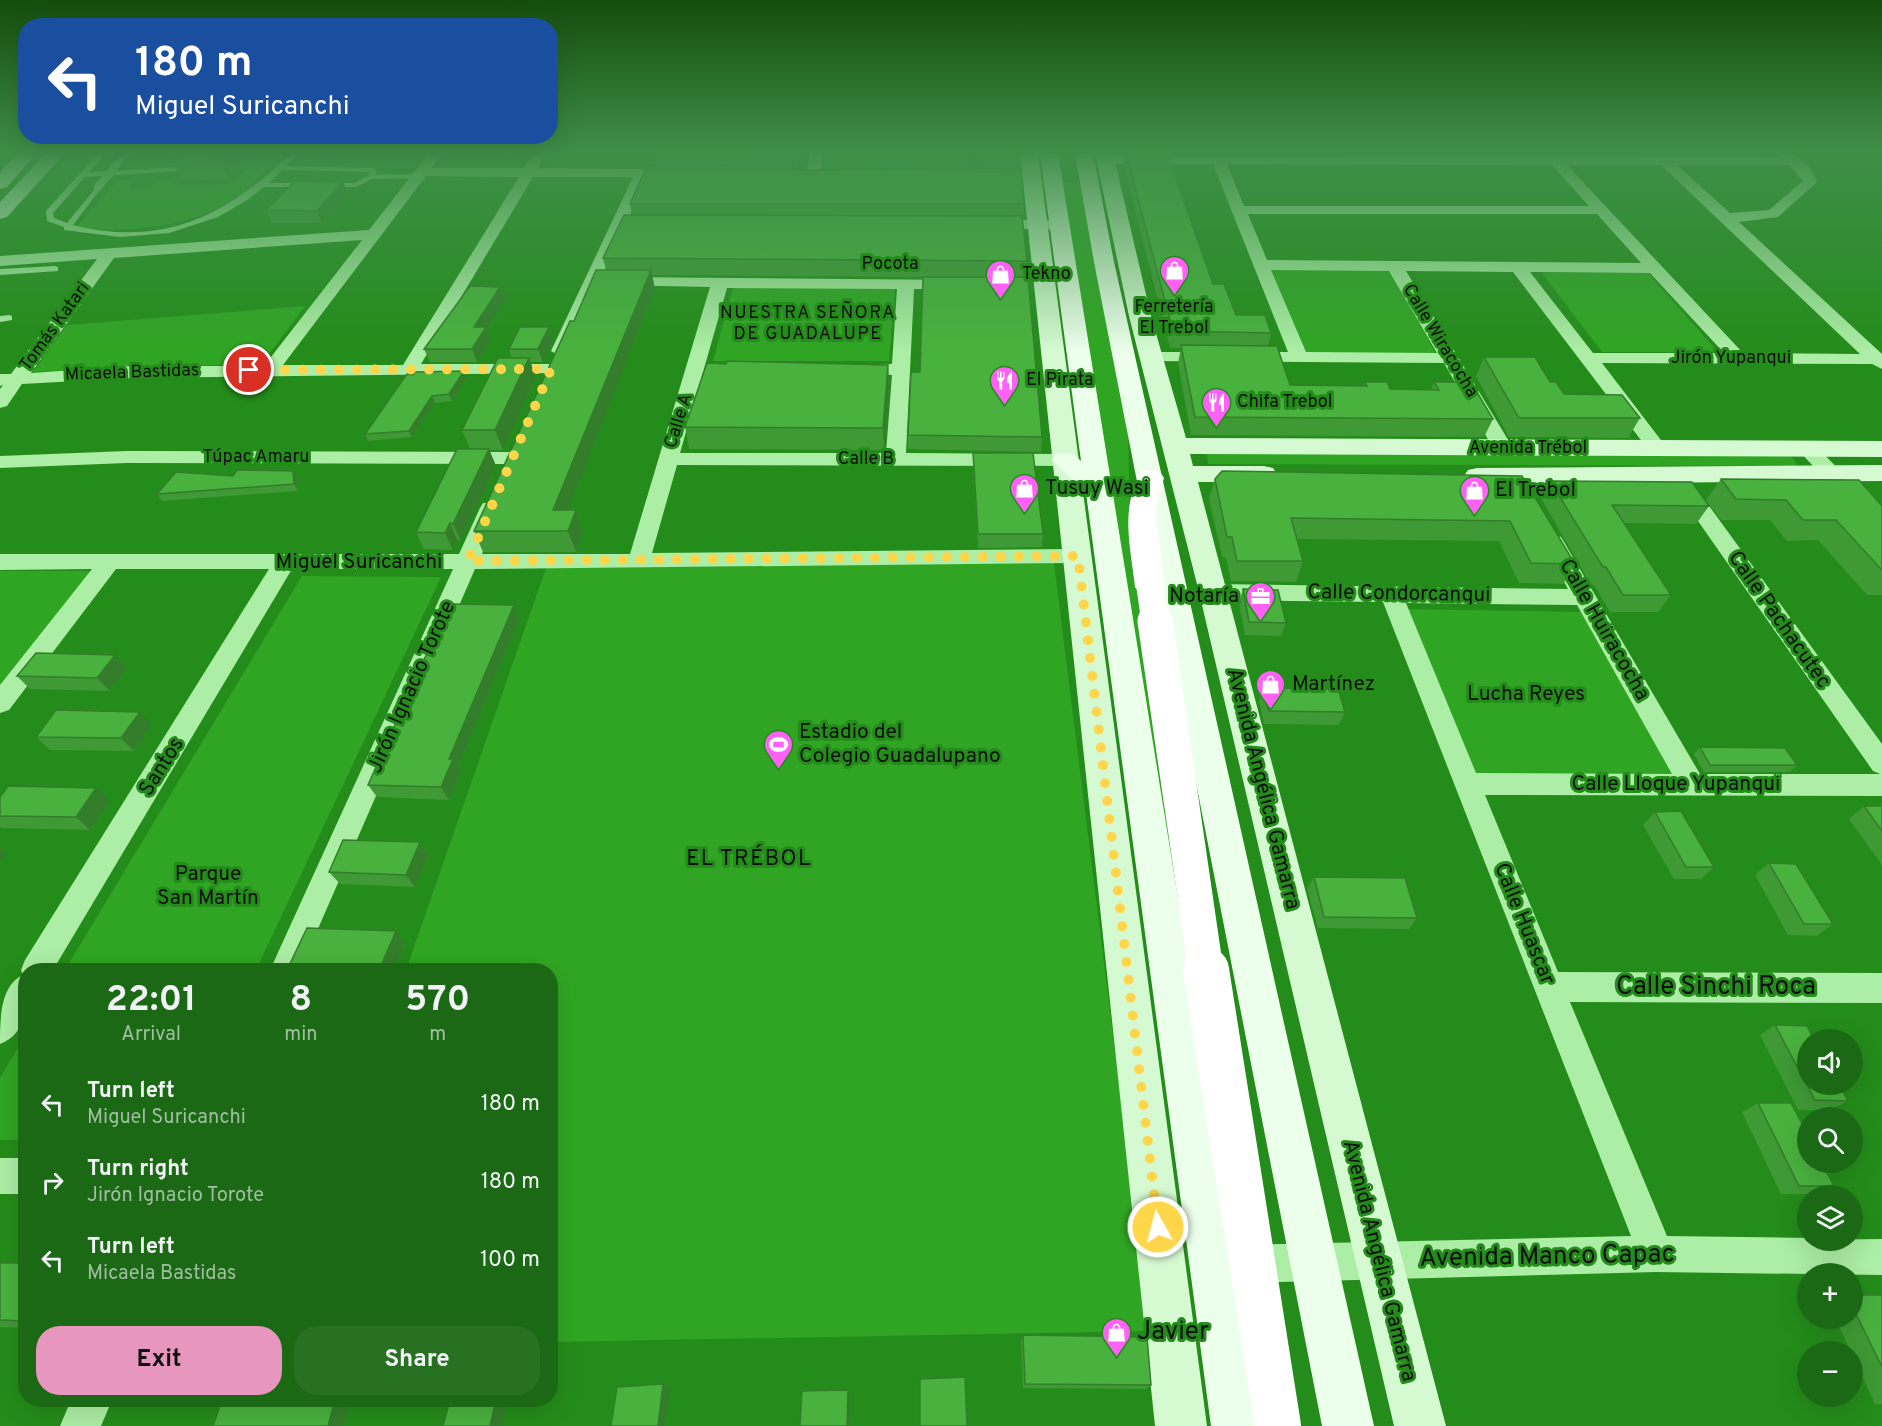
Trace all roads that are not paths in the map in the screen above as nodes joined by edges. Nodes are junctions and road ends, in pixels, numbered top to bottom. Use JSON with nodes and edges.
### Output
{"nodes":[{"id":1,"x":51,"y":220,"type":"edge"},
{"id":2,"x":73,"y":220,"type":"edge"},
{"id":3,"x":203,"y":220,"type":"edge"},
{"id":4,"x":386,"y":220,"type":"edge"},
{"id":5,"x":501,"y":220,"type":"edge"},
{"id":6,"x":620,"y":220,"type":"edge"},
{"id":7,"x":1048,"y":220,"type":"edge"},
{"id":8,"x":1101,"y":220,"type":"edge"},
{"id":9,"x":1113,"y":220,"type":"edge"},
{"id":10,"x":1242,"y":220,"type":"edge"},
{"id":11,"x":1609,"y":220,"type":"edge"},
{"id":12,"x":1731,"y":220,"type":"edge"},
{"id":13,"x":618,"y":224,"type":"junction"},
{"id":14,"x":641,"y":224,"type":"edge"},
{"id":15,"x":969,"y":225,"type":"edge"},
{"id":16,"x":1049,"y":225,"type":"junction"},
{"id":17,"x":67,"y":228,"type":"junction"},
{"id":18,"x":375,"y":234,"type":"junction"},
{"id":19,"x":109,"y":253,"type":"junction"},
{"id":20,"x":0,"y":261,"type":"edge"},
{"id":21,"x":1104,"y":262,"type":"junction"},
{"id":22,"x":1261,"y":265,"type":"junction"},
{"id":23,"x":1394,"y":265,"type":"junction"},
{"id":24,"x":1518,"y":267,"type":"junction"},
{"id":25,"x":1653,"y":268,"type":"junction"},
{"id":26,"x":55,"y":269,"type":"dead end"},
{"id":27,"x":0,"y":272,"type":"edge"},
{"id":28,"x":591,"y":282,"type":"junction"},
{"id":29,"x":720,"y":282,"type":"junction"},
{"id":30,"x":906,"y":284,"type":"junction"},
{"id":31,"x":968,"y":284,"type":"edge"},
{"id":32,"x":1140,"y":316,"type":"junction"},
{"id":33,"x":1152,"y":357,"type":"junction"},
{"id":34,"x":1299,"y":357,"type":"junction"},
{"id":35,"x":1737,"y":357,"type":"junction"},
{"id":36,"x":1449,"y":358,"type":"junction"},
{"id":37,"x":1587,"y":358,"type":"junction"},
{"id":38,"x":1879,"y":361,"type":"edge"},
{"id":39,"x":695,"y":368,"type":"junction"},
{"id":40,"x":719,"y":368,"type":"edge"},
{"id":41,"x":834,"y":369,"type":"edge"},
{"id":42,"x":270,"y":370,"type":"junction"},
{"id":43,"x":409,"y":370,"type":"junction"},
{"id":44,"x":901,"y":370,"type":"junction"},
{"id":45,"x":8,"y":380,"type":"edge"},
{"id":46,"x":0,"y":402,"type":"edge"},
{"id":47,"x":1503,"y":448,"type":"junction"},
{"id":48,"x":1657,"y":448,"type":"junction"},
{"id":49,"x":1808,"y":448,"type":"junction"},
{"id":50,"x":1882,"y":449,"type":"edge"},
{"id":51,"x":667,"y":459,"type":"junction"},
{"id":52,"x":896,"y":459,"type":"junction"},
{"id":53,"x":1065,"y":460,"type":"junction"},
{"id":54,"x":0,"y":462,"type":"edge"},
{"id":55,"x":508,"y":466,"type":"joint"},
{"id":56,"x":1169,"y":466,"type":"junction"},
{"id":57,"x":1882,"y":473,"type":"edge"},
{"id":58,"x":1289,"y":474,"type":"edge"},
{"id":59,"x":1833,"y":474,"type":"junction"},
{"id":60,"x":1455,"y":476,"type":"edge"},
{"id":61,"x":1676,"y":476,"type":"junction"},
{"id":62,"x":1096,"y":488,"type":"junction"},
{"id":63,"x":1544,"y":526,"type":"edge"},
{"id":64,"x":1882,"y":527,"type":"edge"},
{"id":65,"x":1078,"y":556,"type":"junction"},
{"id":66,"x":468,"y":561,"type":"junction"},
{"id":67,"x":639,"y":561,"type":"junction"},
{"id":68,"x":0,"y":562,"type":"edge"},
{"id":69,"x":110,"y":562,"type":"junction"},
{"id":70,"x":285,"y":562,"type":"junction"},
{"id":71,"x":1214,"y":592,"type":"junction"},
{"id":72,"x":1391,"y":594,"type":"junction"},
{"id":73,"x":1584,"y":597,"type":"junction"},
{"id":74,"x":0,"y":703,"type":"edge"},
{"id":75,"x":1882,"y":764,"type":"edge"},
{"id":76,"x":1469,"y":784,"type":"junction"},
{"id":77,"x":1692,"y":784,"type":"junction"},
{"id":78,"x":1882,"y":785,"type":"edge"},
{"id":79,"x":40,"y":963,"type":"edge"},
{"id":80,"x":288,"y":963,"type":"edge"},
{"id":81,"x":1549,"y":987,"type":"junction"},
{"id":82,"x":1882,"y":988,"type":"edge"},
{"id":83,"x":18,"y":1001,"type":"edge"},
{"id":84,"x":0,"y":1029,"type":"edge"},
{"id":85,"x":0,"y":1176,"type":"edge"},
{"id":86,"x":18,"y":1176,"type":"edge"},
{"id":87,"x":1656,"y":1254,"type":"junction"},
{"id":88,"x":1882,"y":1257,"type":"edge"},
{"id":89,"x":1314,"y":1262,"type":"junction"},
{"id":90,"x":1379,"y":1262,"type":"junction"},
{"id":91,"x":1213,"y":1264,"type":"junction"},
{"id":92,"x":89,"y":1407,"type":"edge"},
{"id":93,"x":80,"y":1426,"type":"edge"},
{"id":94,"x":1181,"y":1426,"type":"edge"},
{"id":95,"x":1237,"y":1426,"type":"edge"},
{"id":96,"x":1278,"y":1426,"type":"edge"},
{"id":97,"x":1348,"y":1426,"type":"edge"},
{"id":98,"x":1420,"y":1426,"type":"edge"}],
"edges":[{"from":1,"to":17,"type":"lane"},
{"from":2,"to":17,"type":"lane","bridge":true},
{"from":3,"to":17,"type":"lane"},
{"from":4,"to":18,"type":"street"},
{"from":5,"to":43,"type":"street"},
{"from":6,"to":13,"type":"street"},
{"from":7,"to":16,"type":"main road"},
{"from":8,"to":21,"type":"main road","name":"Avenida Angélica Gamarra"},
{"from":9,"to":32,"type":"main road","name":"Avenida Angélica Gamarra"},
{"from":10,"to":22,"type":"street"},
{"from":11,"to":25,"type":"street"},
{"from":12,"to":38,"type":"street"},
{"from":13,"to":14,"type":"street"},
{"from":13,"to":28,"type":"street"},
{"from":15,"to":16,"type":"street"},
{"from":16,"to":53,"type":"main road"},
{"from":16,"to":62,"type":"main road"},
{"from":18,"to":19,"type":"street"},
{"from":18,"to":42,"type":"street"},
{"from":19,"to":20,"type":"street"},
{"from":19,"to":45,"type":"street","name":"Tomás Katari"},
{"from":21,"to":32,"type":"main road"},
{"from":21,"to":56,"type":"main road","name":"Avenida Angélica Gamarra"},
{"from":22,"to":23,"type":"street"},
{"from":22,"to":34,"type":"street"},
{"from":23,"to":24,"type":"street"},
{"from":23,"to":36,"type":"street","name":"Calle Wiracocha"},
{"from":24,"to":25,"type":"street"},
{"from":24,"to":37,"type":"street"},
{"from":25,"to":35,"type":"street"},
{"from":26,"to":27,"type":"lane"},
{"from":28,"to":29,"type":"street","name":"Pocota"},
{"from":28,"to":43,"type":"street","name":"Micaela Bastidas"},
{"from":29,"to":30,"type":"street","name":"Pocota"},
{"from":29,"to":39,"type":"street","name":"Calle A"},
{"from":30,"to":31,"type":"street","name":"Pocota"},
{"from":30,"to":44,"type":"street"},
{"from":32,"to":33,"type":"main road","name":"Avenida Angélica Gamarra"},
{"from":33,"to":34,"type":"street"},
{"from":33,"to":56,"type":"main road","name":"Avenida Angélica Gamarra"},
{"from":34,"to":36,"type":"street"},
{"from":35,"to":37,"type":"street","name":"Jirón Yupanqui"},
{"from":35,"to":38,"type":"street","name":"Jirón Yupanqui"},
{"from":36,"to":47,"type":"street","name":"Calle Wiracocha"},
{"from":37,"to":48,"type":"street"},
{"from":39,"to":40,"type":"street"},
{"from":39,"to":51,"type":"street","name":"Calle A"},
{"from":41,"to":44,"type":"street"},
{"from":42,"to":43,"type":"street","name":"Micaela Bastidas"},
{"from":42,"to":45,"type":"street","name":"Micaela Bastidas"},
{"from":44,"to":52,"type":"street"},
{"from":45,"to":46,"type":"street","name":"Tomás Katari"},
{"from":47,"to":48,"type":"main road","name":"Avenida Trébol"},
{"from":47,"to":56,"type":"main road","name":"Avenida Trébol"},
{"from":48,"to":49,"type":"main road","name":"Avenida Trébol"},
{"from":49,"to":50,"type":"main road","name":"Avenida Trébol"},
{"from":49,"to":59,"type":"street"},
{"from":51,"to":52,"type":"street","name":"Calle B"},
{"from":51,"to":67,"type":"street","name":"Calle A"},
{"from":52,"to":53,"type":"street","name":"Calle B"},
{"from":53,"to":62,"type":"main road"},
{"from":53,"to":65,"type":"main road"},
{"from":54,"to":55,"type":"street","name":"Túpac Amaru"},
{"from":55,"to":66,"type":"street","name":"Jirón Ignacio Torote"},
{"from":56,"to":58,"type":"main road"},
{"from":56,"to":71,"type":"main road","name":"Avenida Angélica Gamarra"},
{"from":56,"to":89,"type":"main road","name":"Avenida Angélica Gamarra"},
{"from":56,"to":96,"type":"highway","bridge":true},
{"from":57,"to":59,"type":"main road","name":"Avenida Trébol"},
{"from":59,"to":61,"type":"main road","name":"Avenida Trébol"},
{"from":59,"to":64,"type":"street"},
{"from":60,"to":61,"type":"main road","name":"Avenida Trébol"},
{"from":61,"to":75,"type":"street","name":"Calle Pachacutec"},
{"from":62,"to":91,"type":"main road"},
{"from":63,"to":73,"type":"street","name":"Calle Huiracocha"},
{"from":65,"to":67,"type":"street","name":"Miguel Suricanchi"},
{"from":65,"to":94,"type":"main road"},
{"from":66,"to":67,"type":"street","name":"Miguel Suricanchi"},
{"from":66,"to":70,"type":"street","name":"Miguel Suricanchi"},
{"from":66,"to":80,"type":"street","name":"Jirón Ignacio Torote"},
{"from":68,"to":69,"type":"street","name":"Miguel Suricanchi"},
{"from":69,"to":70,"type":"street","name":"Miguel Suricanchi"},
{"from":69,"to":74,"type":"street"},
{"from":70,"to":79,"type":"street","name":"Santos"},
{"from":71,"to":72,"type":"street","name":"Calle Condorcanqui"},
{"from":71,"to":90,"type":"main road","name":"Avenida Angélica Gamarra"},
{"from":72,"to":73,"type":"street","name":"Calle Condorcanqui"},
{"from":72,"to":76,"type":"street","name":"Calle Huascar"},
{"from":73,"to":77,"type":"street","name":"Calle Huiracocha"},
{"from":76,"to":77,"type":"street","name":"Calle Lloque Yupanqui"},
{"from":76,"to":81,"type":"street","name":"Calle Huascar"},
{"from":77,"to":78,"type":"street","name":"Calle Lloque Yupanqui"},
{"from":81,"to":82,"type":"street","name":"Calle Sinchi Roca"},
{"from":81,"to":87,"type":"street","name":"Calle Huascar"},
{"from":83,"to":84,"type":"street"},
{"from":85,"to":86,"type":"street"},
{"from":87,"to":88,"type":"street","name":"Avenida Manco Capac"},
{"from":87,"to":90,"type":"street","name":"Avenida Manco Capac"},
{"from":89,"to":90,"type":"street","name":"Avenida Manco Capac"},
{"from":89,"to":91,"type":"street","name":"Avenida Manco Capac"},
{"from":89,"to":97,"type":"main road","name":"Avenida Angélica Gamarra"},
{"from":90,"to":98,"type":"main road","name":"Avenida Angélica Gamarra"},
{"from":91,"to":95,"type":"main road"},
{"from":92,"to":93,"type":"street"}]}
